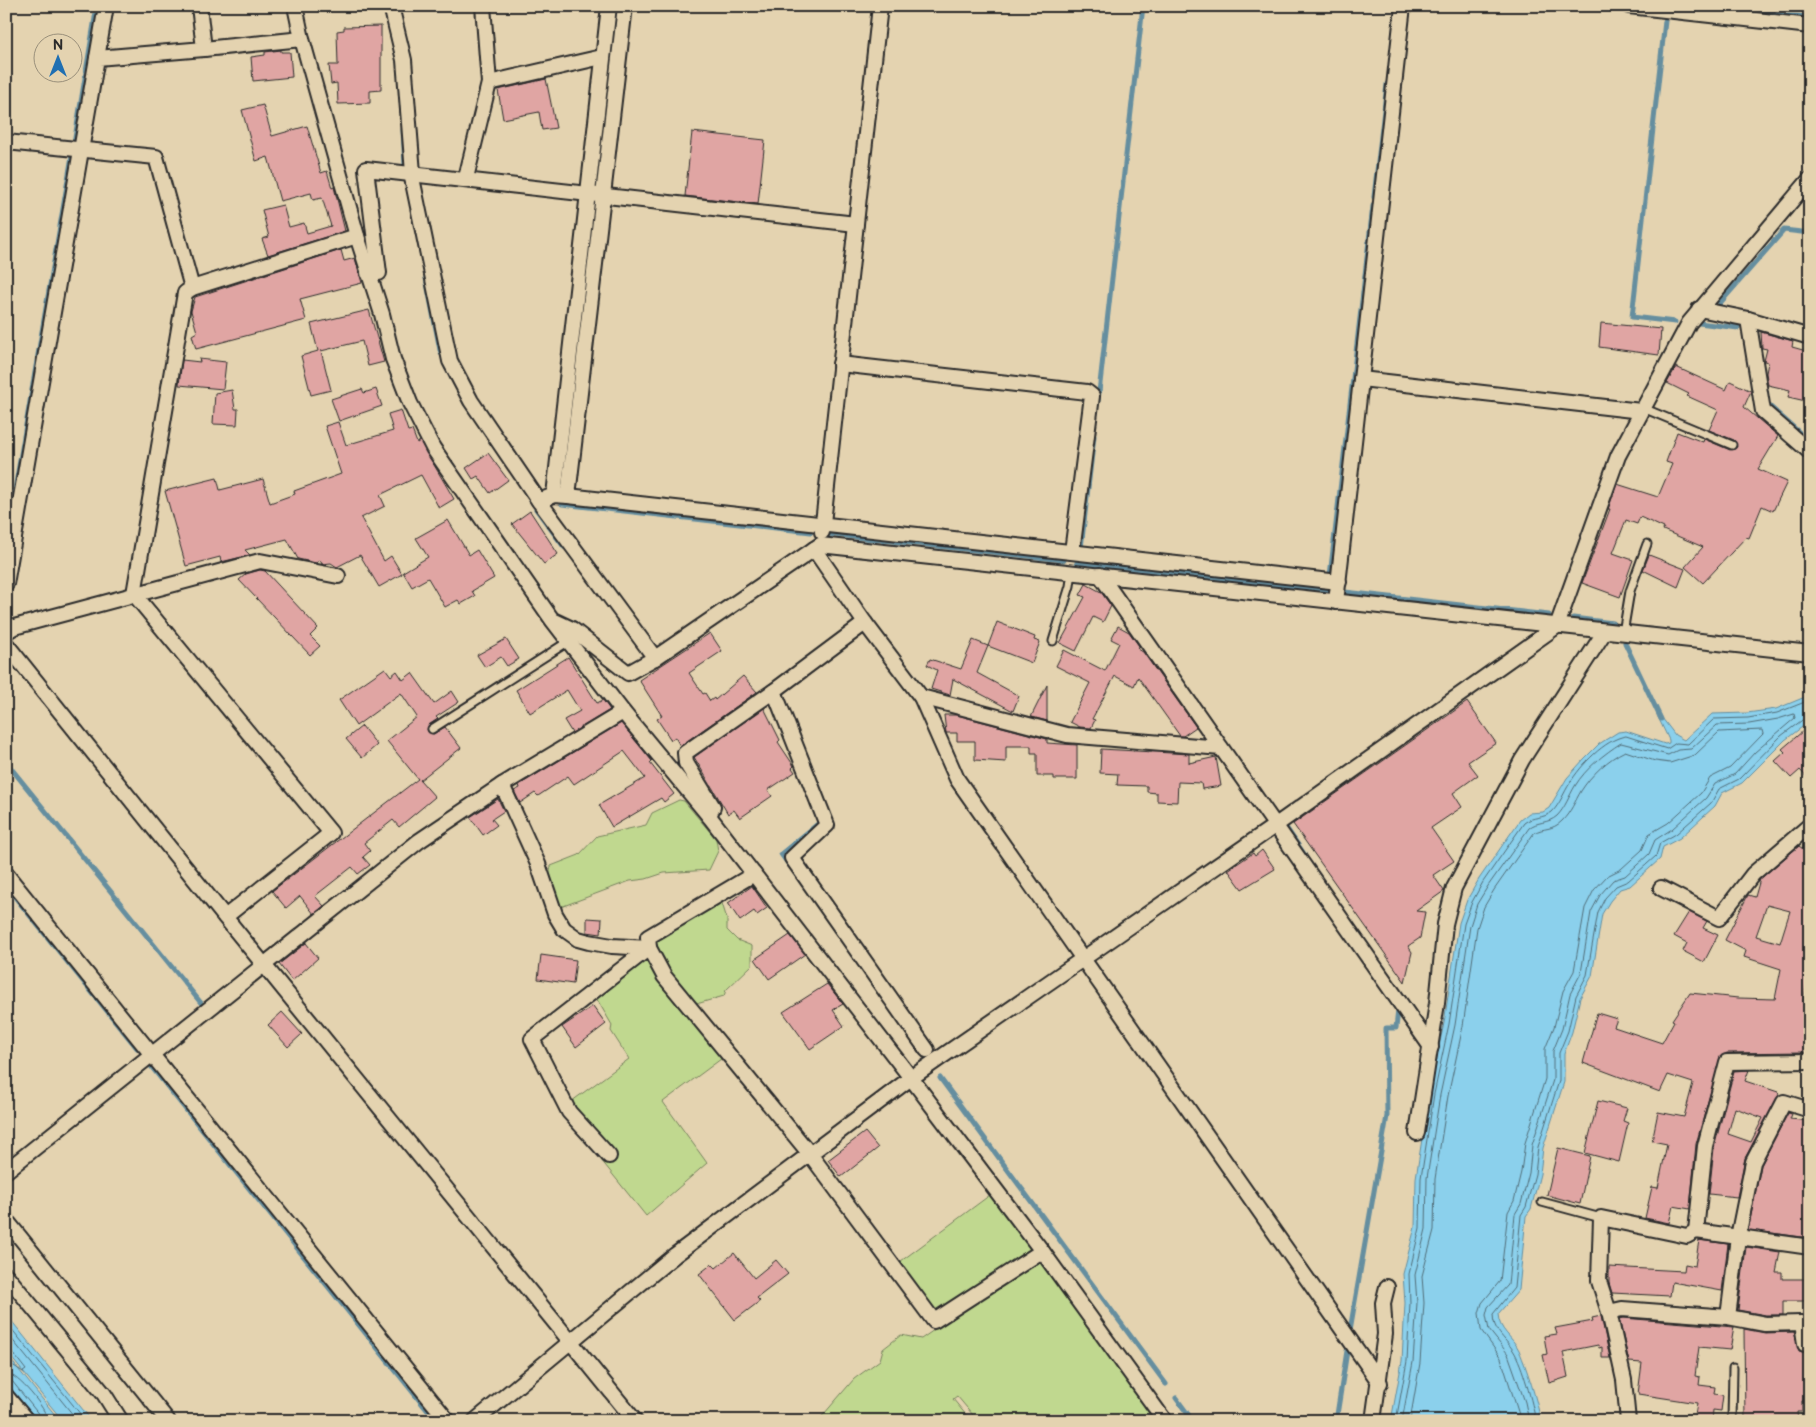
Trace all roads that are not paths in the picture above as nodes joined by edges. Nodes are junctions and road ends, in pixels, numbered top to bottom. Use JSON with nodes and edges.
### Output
{"nodes":[{"id":1,"x":106,"y":6,"type":"edge"},
{"id":2,"x":199,"y":6,"type":"edge"},
{"id":3,"x":296,"y":6,"type":"edge"},
{"id":4,"x":391,"y":6,"type":"edge"},
{"id":5,"x":483,"y":6,"type":"edge"},
{"id":6,"x":608,"y":6,"type":"edge"},
{"id":7,"x":625,"y":6,"type":"edge"},
{"id":8,"x":880,"y":6,"type":"edge"},
{"id":9,"x":1403,"y":6,"type":"edge"},
{"id":10,"x":1629,"y":6,"type":"edge"},
{"id":11,"x":1810,"y":26,"type":"edge"},
{"id":12,"x":302,"y":39,"type":"junction"},
{"id":13,"x":204,"y":48,"type":"junction"},
{"id":14,"x":602,"y":57,"type":"junction"},
{"id":15,"x":97,"y":58,"type":"junction"},
{"id":16,"x":489,"y":83,"type":"junction"},
{"id":17,"x":6,"y":142,"type":"edge"},
{"id":18,"x":81,"y":150,"type":"junction"},
{"id":19,"x":412,"y":173,"type":"junction"},
{"id":20,"x":466,"y":178,"type":"junction"},
{"id":21,"x":1810,"y":179,"type":"edge"},
{"id":22,"x":588,"y":194,"type":"junction"},
{"id":23,"x":603,"y":195,"type":"junction"},
{"id":24,"x":856,"y":224,"type":"junction"},
{"id":25,"x":357,"y":236,"type":"junction"},
{"id":26,"x":368,"y":273,"type":"junction"},
{"id":27,"x":192,"y":288,"type":"junction"},
{"id":28,"x":1699,"y":309,"type":"junction"},
{"id":29,"x":1748,"y":319,"type":"junction"},
{"id":30,"x":1810,"y":337,"type":"edge"},
{"id":31,"x":840,"y":364,"type":"junction"},
{"id":32,"x":1362,"y":379,"type":"junction"},
{"id":33,"x":1642,"y":410,"type":"junction"},
{"id":34,"x":1732,"y":445,"type":"dead end"},
{"id":35,"x":1810,"y":452,"type":"edge"},
{"id":36,"x":561,"y":495,"type":"junction"},
{"id":37,"x":539,"y":501,"type":"junction"},
{"id":38,"x":822,"y":524,"type":"junction"},
{"id":39,"x":1647,"y":544,"type":"dead end"},
{"id":40,"x":817,"y":547,"type":"junction"},
{"id":41,"x":1072,"y":552,"type":"junction"},
{"id":42,"x":1072,"y":572,"type":"junction"},
{"id":43,"x":1100,"y":575,"type":"junction"},
{"id":44,"x":338,"y":576,"type":"dead end"},
{"id":45,"x":1339,"y":582,"type":"junction"},
{"id":46,"x":6,"y":584,"type":"edge"},
{"id":47,"x":134,"y":594,"type":"junction"},
{"id":48,"x":1336,"y":602,"type":"junction"},
{"id":49,"x":553,"y":620,"type":"junction"},
{"id":50,"x":865,"y":623,"type":"junction"},
{"id":51,"x":1557,"y":626,"type":"junction"},
{"id":52,"x":1605,"y":631,"type":"junction"},
{"id":53,"x":6,"y":632,"type":"edge"},
{"id":54,"x":1623,"y":633,"type":"junction"},
{"id":55,"x":569,"y":641,"type":"junction"},
{"id":56,"x":1053,"y":641,"type":"dead end"},
{"id":57,"x":6,"y":644,"type":"edge"},
{"id":58,"x":1810,"y":653,"type":"edge"},
{"id":59,"x":655,"y":658,"type":"junction"},
{"id":60,"x":774,"y":691,"type":"junction"},
{"id":61,"x":921,"y":697,"type":"junction"},
{"id":62,"x":623,"y":712,"type":"junction"},
{"id":63,"x":432,"y":729,"type":"dead end"},
{"id":64,"x":1221,"y":748,"type":"junction"},
{"id":65,"x":502,"y":785,"type":"junction"},
{"id":66,"x":709,"y":816,"type":"junction"},
{"id":67,"x":1276,"y":825,"type":"junction"},
{"id":68,"x":1810,"y":825,"type":"edge"},
{"id":69,"x":6,"y":874,"type":"edge"},
{"id":70,"x":754,"y":874,"type":"junction"},
{"id":71,"x":1661,"y":888,"type":"dead end"},
{"id":72,"x":224,"y":917,"type":"junction"},
{"id":73,"x":649,"y":948,"type":"junction"},
{"id":74,"x":1083,"y":958,"type":"junction"},
{"id":75,"x":263,"y":964,"type":"junction"},
{"id":76,"x":1431,"y":1047,"type":"junction"},
{"id":77,"x":927,"y":1050,"type":"dead end"},
{"id":78,"x":151,"y":1054,"type":"junction"},
{"id":79,"x":1810,"y":1061,"type":"edge"},
{"id":80,"x":910,"y":1078,"type":"junction"},
{"id":81,"x":1810,"y":1110,"type":"edge"},
{"id":82,"x":1417,"y":1133,"type":"dead end"},
{"id":83,"x":810,"y":1154,"type":"junction"},
{"id":84,"x":609,"y":1156,"type":"dead end"},
{"id":85,"x":6,"y":1171,"type":"edge"},
{"id":86,"x":1542,"y":1202,"type":"dead end"},
{"id":87,"x":1601,"y":1218,"type":"junction"},
{"id":88,"x":6,"y":1220,"type":"edge"},
{"id":89,"x":1696,"y":1231,"type":"junction"},
{"id":90,"x":1738,"y":1237,"type":"junction"},
{"id":91,"x":1810,"y":1247,"type":"edge"},
{"id":92,"x":1042,"y":1251,"type":"junction"},
{"id":93,"x":6,"y":1275,"type":"edge"},
{"id":94,"x":1387,"y":1287,"type":"dead end"},
{"id":95,"x":1609,"y":1312,"type":"junction"},
{"id":96,"x":1728,"y":1317,"type":"junction"},
{"id":97,"x":570,"y":1342,"type":"junction"},
{"id":98,"x":1810,"y":1344,"type":"edge"},
{"id":99,"x":1733,"y":1368,"type":"dead end"},
{"id":100,"x":1380,"y":1383,"type":"junction"},
{"id":101,"x":6,"y":1396,"type":"edge"},
{"id":102,"x":27,"y":1421,"type":"edge"},
{"id":103,"x":121,"y":1421,"type":"edge"},
{"id":104,"x":168,"y":1421,"type":"edge"},
{"id":105,"x":448,"y":1421,"type":"edge"},
{"id":106,"x":475,"y":1421,"type":"edge"},
{"id":107,"x":635,"y":1421,"type":"edge"},
{"id":108,"x":1165,"y":1421,"type":"edge"},
{"id":109,"x":1373,"y":1421,"type":"edge"},
{"id":110,"x":1628,"y":1421,"type":"edge"},
{"id":111,"x":1732,"y":1421,"type":"edge"}],
"edges":[{"from":1,"to":15,"type":"street"},
{"from":2,"to":13,"type":"street"},
{"from":3,"to":12,"type":"street"},
{"from":4,"to":19,"type":"street"},
{"from":5,"to":16,"type":"street"},
{"from":6,"to":14,"type":"street"},
{"from":7,"to":23,"type":"street"},
{"from":8,"to":24,"type":"street"},
{"from":9,"to":32,"type":"street"},
{"from":10,"to":11,"type":"street"},
{"from":12,"to":13,"type":"street"},
{"from":12,"to":25,"type":"street"},
{"from":13,"to":15,"type":"street"},
{"from":14,"to":16,"type":"street"},
{"from":14,"to":22,"type":"street"},
{"from":15,"to":18,"type":"street"},
{"from":16,"to":20,"type":"street"},
{"from":17,"to":18,"type":"street"},
{"from":18,"to":27,"type":"street"},
{"from":18,"to":46,"type":"street"},
{"from":19,"to":20,"type":"street"},
{"from":19,"to":26,"type":"street"},
{"from":19,"to":37,"type":"street"},
{"from":20,"to":22,"type":"street"},
{"from":21,"to":28,"type":"street"},
{"from":22,"to":23,"type":"street"},
{"from":22,"to":36,"type":"street"},
{"from":23,"to":24,"type":"street"},
{"from":23,"to":36,"type":"street"},
{"from":24,"to":31,"type":"street"},
{"from":25,"to":26,"type":"street"},
{"from":25,"to":27,"type":"street"},
{"from":26,"to":49,"type":"street"},
{"from":27,"to":47,"type":"street"},
{"from":28,"to":29,"type":"street"},
{"from":28,"to":33,"type":"street"},
{"from":29,"to":30,"type":"street"},
{"from":29,"to":35,"type":"street"},
{"from":31,"to":38,"type":"street"},
{"from":31,"to":41,"type":"street"},
{"from":32,"to":33,"type":"street"},
{"from":32,"to":45,"type":"street"},
{"from":33,"to":34,"type":"lane"},
{"from":33,"to":51,"type":"street"},
{"from":36,"to":37,"type":"street"},
{"from":36,"to":38,"type":"street"},
{"from":37,"to":59,"type":"street"},
{"from":38,"to":40,"type":"street"},
{"from":38,"to":41,"type":"street"},
{"from":39,"to":54,"type":"lane"},
{"from":40,"to":42,"type":"street"},
{"from":40,"to":50,"type":"street"},
{"from":40,"to":59,"type":"street"},
{"from":41,"to":45,"type":"street"},
{"from":42,"to":43,"type":"street"},
{"from":42,"to":56,"type":"lane"},
{"from":43,"to":48,"type":"street"},
{"from":43,"to":64,"type":"street"},
{"from":44,"to":47,"type":"street"},
{"from":45,"to":48,"type":"street"},
{"from":47,"to":53,"type":"street"},
{"from":47,"to":72,"type":"street"},
{"from":48,"to":51,"type":"street"},
{"from":49,"to":55,"type":"street"},
{"from":49,"to":59,"type":"street"},
{"from":50,"to":60,"type":"street"},
{"from":50,"to":61,"type":"street"},
{"from":51,"to":52,"type":"street"},
{"from":51,"to":67,"type":"street"},
{"from":52,"to":54,"type":"street"},
{"from":52,"to":76,"type":"street"},
{"from":54,"to":58,"type":"street"},
{"from":55,"to":62,"type":"street"},
{"from":55,"to":63,"type":"lane"},
{"from":57,"to":72,"type":"street"},
{"from":60,"to":66,"type":"street"},
{"from":60,"to":77,"type":"street"},
{"from":61,"to":64,"type":"street"},
{"from":61,"to":74,"type":"street"},
{"from":62,"to":65,"type":"street"},
{"from":62,"to":66,"type":"street"},
{"from":64,"to":67,"type":"street"},
{"from":65,"to":73,"type":"street"},
{"from":65,"to":75,"type":"street"},
{"from":66,"to":70,"type":"street"},
{"from":67,"to":74,"type":"street"},
{"from":67,"to":76,"type":"street"},
{"from":68,"to":71,"type":"street"},
{"from":69,"to":78,"type":"street"},
{"from":70,"to":73,"type":"street"},
{"from":70,"to":80,"type":"street"},
{"from":72,"to":75,"type":"street"},
{"from":73,"to":83,"type":"street"},
{"from":73,"to":84,"type":"street"},
{"from":74,"to":80,"type":"street"},
{"from":74,"to":100,"type":"street"},
{"from":75,"to":78,"type":"street"},
{"from":75,"to":97,"type":"street"},
{"from":76,"to":82,"type":"street"},
{"from":78,"to":85,"type":"street"},
{"from":78,"to":105,"type":"street"},
{"from":79,"to":89,"type":"street"},
{"from":80,"to":83,"type":"street"},
{"from":80,"to":92,"type":"street"},
{"from":81,"to":90,"type":"street"},
{"from":83,"to":92,"type":"street"},
{"from":83,"to":97,"type":"street"},
{"from":86,"to":87,"type":"lane"},
{"from":87,"to":89,"type":"street"},
{"from":87,"to":95,"type":"street"},
{"from":88,"to":104,"type":"street"},
{"from":89,"to":90,"type":"street"},
{"from":90,"to":91,"type":"street"},
{"from":90,"to":96,"type":"street"},
{"from":92,"to":108,"type":"street"},
{"from":93,"to":103,"type":"street"},
{"from":94,"to":100,"type":"street"},
{"from":95,"to":96,"type":"street"},
{"from":95,"to":110,"type":"street"},
{"from":96,"to":98,"type":"street"},
{"from":97,"to":106,"type":"street"},
{"from":97,"to":107,"type":"street"},
{"from":99,"to":111,"type":"lane"},
{"from":100,"to":109,"type":"street"},
{"from":101,"to":102,"type":"street"}]}
